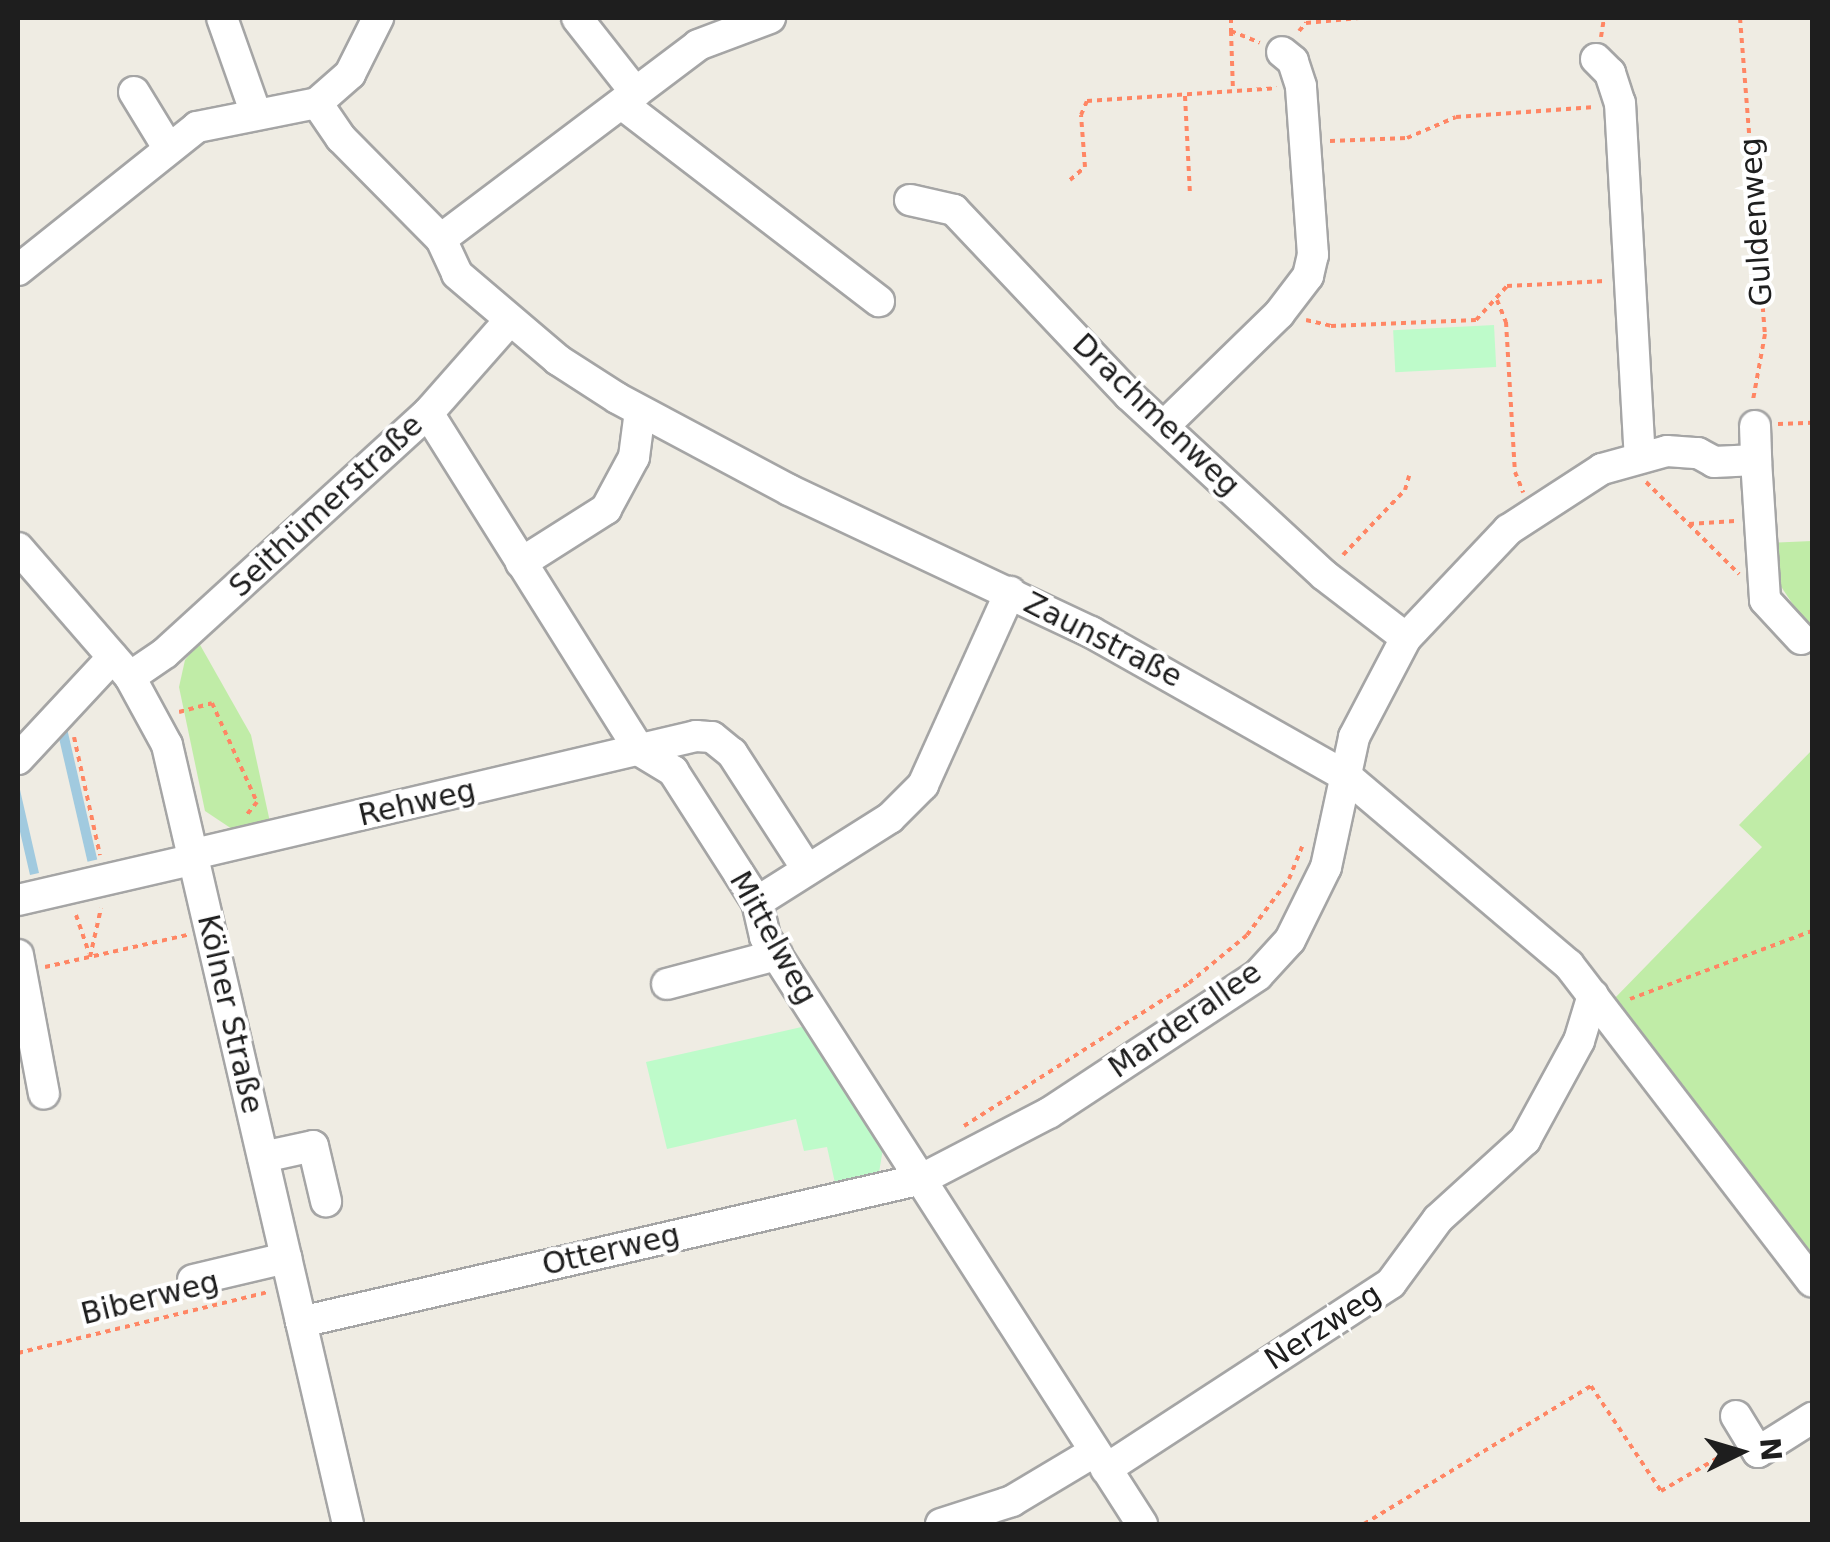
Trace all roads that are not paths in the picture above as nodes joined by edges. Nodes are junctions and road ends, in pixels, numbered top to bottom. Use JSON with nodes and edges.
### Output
{"nodes":[{"id":1,"x":222,"y":18,"type":"edge"},
{"id":2,"x":378,"y":18,"type":"edge"},
{"id":3,"x":578,"y":18,"type":"edge"},
{"id":4,"x":770,"y":18,"type":"edge"},
{"id":5,"x":1282,"y":52,"type":"dead end"},
{"id":6,"x":1596,"y":60,"type":"dead end"},
{"id":7,"x":134,"y":92,"type":"dead end"},
{"id":8,"x":629,"y":99,"type":"junction"},
{"id":9,"x":317,"y":103,"type":"junction"},
{"id":10,"x":256,"y":114,"type":"junction"},
{"id":11,"x":167,"y":146,"type":"junction"},
{"id":12,"x":910,"y":200,"type":"dead end"},
{"id":13,"x":441,"y":238,"type":"junction"},
{"id":14,"x":24,"y":252,"type":"edge"},
{"id":15,"x":879,"y":302,"type":"dead end"},
{"id":16,"x":510,"y":321,"type":"junction"},
{"id":17,"x":640,"y":411,"type":"junction"},
{"id":18,"x":428,"y":412,"type":"junction"},
{"id":19,"x":1166,"y":424,"type":"junction"},
{"id":20,"x":1754,"y":426,"type":"road end"},
{"id":21,"x":1632,"y":458,"type":"junction"},
{"id":22,"x":1756,"y":460,"type":"junction"},
{"id":23,"x":18,"y":548,"type":"edge"},
{"id":24,"x":521,"y":563,"type":"junction"},
{"id":25,"x":1010,"y":592,"type":"junction"},
{"id":26,"x":1406,"y":638,"type":"junction"},
{"id":27,"x":1801,"y":639,"type":"dead end"},
{"id":28,"x":121,"y":667,"type":"junction"},
{"id":29,"x":640,"y":751,"type":"junction"},
{"id":30,"x":18,"y":759,"type":"edge"},
{"id":31,"x":1346,"y":776,"type":"junction"},
{"id":32,"x":195,"y":856,"type":"junction"},
{"id":33,"x":807,"y":869,"type":"junction"},
{"id":34,"x":18,"y":900,"type":"edge"},
{"id":35,"x":757,"y":902,"type":"junction"},
{"id":36,"x":777,"y":955,"type":"junction"},
{"id":37,"x":18,"y":964,"type":"edge"},
{"id":38,"x":667,"y":984,"type":"dead end"},
{"id":39,"x":1608,"y":998,"type":"junction"},
{"id":40,"x":44,"y":1094,"type":"dead end"},
{"id":41,"x":263,"y":1157,"type":"junction"},
{"id":42,"x":922,"y":1179,"type":"junction"},
{"id":43,"x":326,"y":1201,"type":"dead end"},
{"id":44,"x":290,"y":1272,"type":"junction"},
{"id":45,"x":194,"y":1280,"type":"dead end"},
{"id":46,"x":1812,"y":1282,"type":"edge"},
{"id":47,"x":301,"y":1322,"type":"junction"},
{"id":48,"x":1812,"y":1418,"type":"edge"},
{"id":49,"x":1743,"y":1427,"type":"road end"},
{"id":50,"x":1100,"y":1461,"type":"junction"},
{"id":51,"x":348,"y":1524,"type":"edge"},
{"id":52,"x":941,"y":1524,"type":"edge"},
{"id":53,"x":1142,"y":1524,"type":"edge"}],
"edges":[{"from":1,"to":10,"type":"street"},
{"from":2,"to":9,"type":"street"},
{"from":3,"to":8,"type":"street"},
{"from":4,"to":8,"type":"street"},
{"from":5,"to":19,"type":"street"},
{"from":6,"to":21,"type":"street"},
{"from":7,"to":11,"type":"street"},
{"from":8,"to":13,"type":"street"},
{"from":8,"to":15,"type":"street"},
{"from":9,"to":10,"type":"street"},
{"from":9,"to":13,"type":"street","name":"Zaunstraße"},
{"from":10,"to":11,"type":"street"},
{"from":11,"to":14,"type":"street"},
{"from":12,"to":19,"type":"street","name":"Drachmenweg"},
{"from":13,"to":16,"type":"street","name":"Zaunstraße"},
{"from":16,"to":17,"type":"street","name":"Zaunstraße"},
{"from":16,"to":18,"type":"street","name":"Seithümerstraße"},
{"from":17,"to":24,"type":"street"},
{"from":17,"to":25,"type":"street","name":"Zaunstraße"},
{"from":18,"to":24,"type":"street","name":"Mittelweg"},
{"from":18,"to":28,"type":"street","name":"Seithümerstraße"},
{"from":19,"to":26,"type":"street","name":"Drachmenweg"},
{"from":20,"to":22,"type":"street"},
{"from":21,"to":22,"type":"street"},
{"from":21,"to":26,"type":"street","name":"Marderallee"},
{"from":22,"to":27,"type":"street"},
{"from":23,"to":28,"type":"street","name":"Kölner Straße"},
{"from":24,"to":29,"type":"street","name":"Mittelweg"},
{"from":25,"to":31,"type":"street","name":"Zaunstraße"},
{"from":25,"to":33,"type":"street"},
{"from":26,"to":31,"type":"street","name":"Marderallee"},
{"from":28,"to":30,"type":"street","name":"Seithümerstraße"},
{"from":28,"to":32,"type":"street","name":"Kölner Straße"},
{"from":29,"to":32,"type":"street","name":"Rehweg"},
{"from":29,"to":33,"type":"street","name":"Rehweg"},
{"from":29,"to":35,"type":"street","name":"Mittelweg"},
{"from":31,"to":39,"type":"street","name":"Zaunstraße"},
{"from":31,"to":42,"type":"street","name":"Marderallee"},
{"from":32,"to":34,"type":"street","name":"Rehweg"},
{"from":32,"to":41,"type":"street","name":"Kölner Straße"},
{"from":33,"to":35,"type":"street"},
{"from":35,"to":36,"type":"street","name":"Mittelweg"},
{"from":36,"to":38,"type":"street"},
{"from":36,"to":42,"type":"street","name":"Mittelweg"},
{"from":37,"to":40,"type":"street"},
{"from":39,"to":46,"type":"street","name":"Zaunstraße"},
{"from":39,"to":50,"type":"street","name":"Nerzweg"},
{"from":41,"to":43,"type":"street"},
{"from":41,"to":44,"type":"street","name":"Kölner Straße"},
{"from":42,"to":47,"type":"street","name":"Otterweg"},
{"from":42,"to":50,"type":"street","name":"Mittelweg"},
{"from":44,"to":45,"type":"street"},
{"from":44,"to":47,"type":"street","name":"Kölner Straße"},
{"from":47,"to":51,"type":"street","name":"Kölner Straße"},
{"from":48,"to":49,"type":"street"},
{"from":50,"to":52,"type":"street","name":"Nerzweg"},
{"from":50,"to":53,"type":"street","name":"Mittelweg"}]}
